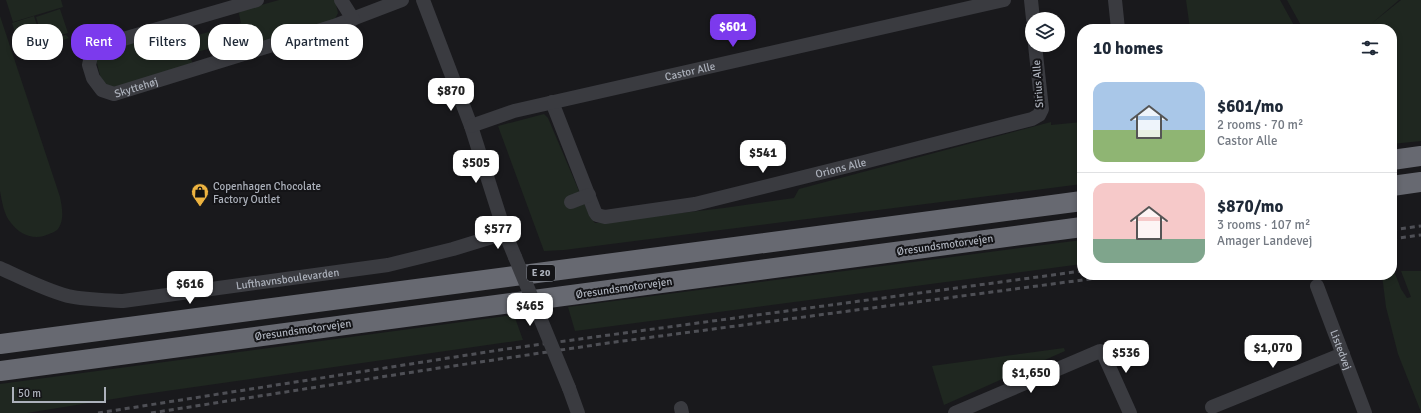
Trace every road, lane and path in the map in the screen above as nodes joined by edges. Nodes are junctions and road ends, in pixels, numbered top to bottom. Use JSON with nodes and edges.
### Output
{"nodes":[{"id":1,"x":257,"y":0,"type":"edge"},
{"id":2,"x":341,"y":0,"type":"edge"},
{"id":3,"x":402,"y":0,"type":"edge"},
{"id":4,"x":423,"y":0,"type":"edge"},
{"id":5,"x":1004,"y":0,"type":"edge"},
{"id":6,"x":1031,"y":0,"type":"edge"},
{"id":7,"x":1115,"y":0,"type":"edge"},
{"id":8,"x":1032,"y":12,"type":"edge"},
{"id":9,"x":353,"y":19,"type":"junction"},
{"id":10,"x":1117,"y":24,"type":"edge"},
{"id":11,"x":1036,"y":52,"type":"edge"},
{"id":12,"x":552,"y":102,"type":"junction"},
{"id":13,"x":1032,"y":119,"type":"joint"},
{"id":14,"x":471,"y":126,"type":"junction"},
{"id":15,"x":1421,"y":156,"type":"edge"},
{"id":16,"x":1397,"y":159,"type":"edge"},
{"id":17,"x":1421,"y":182,"type":"edge"},
{"id":18,"x":1397,"y":185,"type":"edge"},
{"id":19,"x":589,"y":195,"type":"junction"},
{"id":20,"x":571,"y":202,"type":"dead end"},
{"id":21,"x":1077,"y":202,"type":"edge"},
{"id":22,"x":1077,"y":228,"type":"edge"},
{"id":23,"x":505,"y":233,"type":"junction"},
{"id":24,"x":0,"y":268,"type":"edge"},
{"id":25,"x":1317,"y":286,"type":"dead end"},
{"id":26,"x":0,"y":344,"type":"edge"},
{"id":27,"x":1343,"y":354,"type":"junction"},
{"id":28,"x":0,"y":371,"type":"edge"},
{"id":29,"x":1212,"y":407,"type":"dead end"},
{"id":30,"x":962,"y":411,"type":"edge"},
{"id":31,"x":578,"y":413,"type":"edge"},
{"id":32,"x":1130,"y":413,"type":"edge"},
{"id":33,"x":1365,"y":413,"type":"edge"}],
"edges":[{"from":1,"to":9,"type":"street","name":"Skyttehøj"},
{"from":2,"to":9,"type":"street"},
{"from":3,"to":9,"type":"street","name":"Skyttehøj"},
{"from":4,"to":14,"type":"street"},
{"from":5,"to":12,"type":"street","name":"Castor Alle"},
{"from":6,"to":8,"type":"street"},
{"from":7,"to":10,"type":"street"},
{"from":11,"to":13,"type":"street","name":"Sirius Alle"},
{"from":12,"to":14,"type":"street","name":"Castor Alle"},
{"from":12,"to":19,"type":"street","name":"Orions Alle"},
{"from":13,"to":19,"type":"street","name":"Orions Alle"},
{"from":14,"to":23,"type":"street"},
{"from":15,"to":16,"type":"highway"},
{"from":17,"to":18,"type":"highway"},
{"from":19,"to":20,"type":"street"},
{"from":21,"to":26,"type":"highway","number":"E 20"},
{"from":22,"to":28,"type":"highway","name":"Øresundsmotorvejen","number":"E 20"},
{"from":23,"to":24,"type":"street","name":"Lufthavnsboulevarden"},
{"from":23,"to":31,"type":"street","bridge":true},
{"from":25,"to":27,"type":"street","name":"Listedvej"},
{"from":27,"to":29,"type":"street"},
{"from":27,"to":33,"type":"street","name":"Listedvej"},
{"from":30,"to":32,"type":"street"}]}
